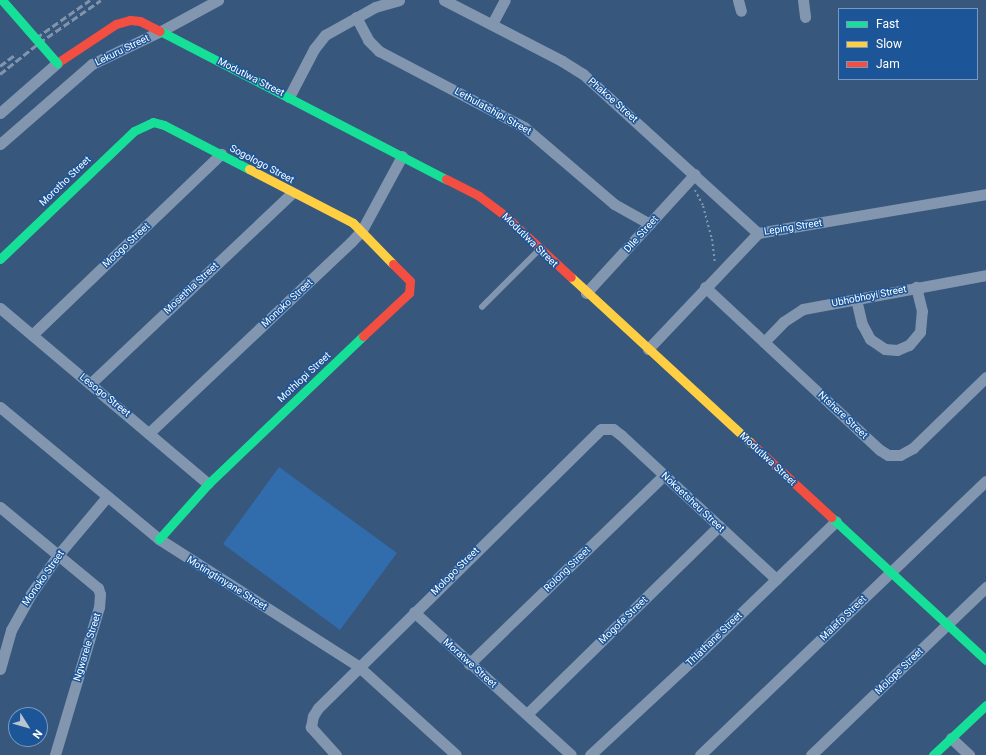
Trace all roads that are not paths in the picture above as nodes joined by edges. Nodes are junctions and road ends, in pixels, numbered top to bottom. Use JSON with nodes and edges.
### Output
{"nodes":[{"id":1,"x":2,"y":0,"type":"edge"},
{"id":2,"x":218,"y":0,"type":"edge"},
{"id":3,"x":399,"y":0,"type":"edge"},
{"id":4,"x":444,"y":0,"type":"edge"},
{"id":5,"x":505,"y":0,"type":"edge"},
{"id":6,"x":738,"y":0,"type":"edge"},
{"id":7,"x":803,"y":0,"type":"edge"},
{"id":8,"x":741,"y":12,"type":"dead end"},
{"id":9,"x":356,"y":17,"type":"junction"},
{"id":10,"x":805,"y":17,"type":"dead end"},
{"id":11,"x":492,"y":24,"type":"junction"},
{"id":12,"x":161,"y":31,"type":"junction"},
{"id":13,"x":57,"y":63,"type":"junction"},
{"id":14,"x":289,"y":97,"type":"junction"},
{"id":15,"x":0,"y":113,"type":"edge"},
{"id":16,"x":149,"y":123,"type":"joint"},
{"id":17,"x":0,"y":144,"type":"edge"},
{"id":18,"x":221,"y":154,"type":"junction"},
{"id":19,"x":402,"y":156,"type":"junction"},
{"id":20,"x":693,"y":177,"type":"junction"},
{"id":21,"x":292,"y":193,"type":"junction"},
{"id":22,"x":986,"y":194,"type":"edge"},
{"id":23,"x":650,"y":224,"type":"junction"},
{"id":24,"x":362,"y":230,"type":"junction"},
{"id":25,"x":758,"y":232,"type":"junction"},
{"id":26,"x":540,"y":249,"type":"junction"},
{"id":27,"x":0,"y":259,"type":"edge"},
{"id":28,"x":986,"y":275,"type":"edge"},
{"id":29,"x":705,"y":287,"type":"junction"},
{"id":30,"x":916,"y":287,"type":"junction"},
{"id":31,"x":586,"y":293,"type":"junction"},
{"id":32,"x":856,"y":298,"type":"junction"},
{"id":33,"x":482,"y":307,"type":"dead end"},
{"id":34,"x":0,"y":308,"type":"edge"},
{"id":35,"x":32,"y":335,"type":"junction"},
{"id":36,"x":764,"y":342,"type":"junction"},
{"id":37,"x":648,"y":349,"type":"junction"},
{"id":38,"x":986,"y":377,"type":"edge"},
{"id":39,"x":90,"y":384,"type":"junction"},
{"id":40,"x":0,"y":408,"type":"edge"},
{"id":41,"x":608,"y":428,"type":"joint"},
{"id":42,"x":150,"y":432,"type":"junction"},
{"id":43,"x":664,"y":475,"type":"junction"},
{"id":44,"x":986,"y":481,"type":"edge"},
{"id":45,"x":208,"y":484,"type":"junction"},
{"id":46,"x":106,"y":498,"type":"junction"},
{"id":47,"x":0,"y":507,"type":"edge"},
{"id":48,"x":836,"y":522,"type":"junction"},
{"id":49,"x":719,"y":526,"type":"junction"},
{"id":50,"x":159,"y":540,"type":"junction"},
{"id":51,"x":58,"y":555,"type":"junction"},
{"id":52,"x":890,"y":573,"type":"junction"},
{"id":53,"x":776,"y":579,"type":"junction"},
{"id":54,"x":986,"y":587,"type":"edge"},
{"id":55,"x":414,"y":612,"type":"junction"},
{"id":56,"x":947,"y":625,"type":"junction"},
{"id":57,"x":986,"y":660,"type":"edge"},
{"id":58,"x":469,"y":664,"type":"junction"},
{"id":59,"x":358,"y":666,"type":"junction"},
{"id":60,"x":0,"y":669,"type":"edge"},
{"id":61,"x":986,"y":705,"type":"edge"},
{"id":62,"x":527,"y":714,"type":"junction"},
{"id":63,"x":951,"y":738,"type":"junction"},
{"id":64,"x":55,"y":755,"type":"edge"},
{"id":65,"x":336,"y":755,"type":"edge"},
{"id":66,"x":456,"y":755,"type":"edge"},
{"id":67,"x":570,"y":755,"type":"edge"},
{"id":68,"x":590,"y":755,"type":"edge"},
{"id":69,"x":700,"y":755,"type":"edge"},
{"id":70,"x":811,"y":755,"type":"edge"},
{"id":71,"x":933,"y":755,"type":"edge"},
{"id":72,"x":969,"y":755,"type":"edge"}],
"edges":[{"from":1,"to":13,"type":"street","bridge":true},
{"from":2,"to":12,"type":"street","name":"Lekuru Street"},
{"from":3,"to":9,"type":"street"},
{"from":4,"to":11,"type":"street","name":"Phakoe Street"},
{"from":5,"to":11,"type":"street"},
{"from":6,"to":8,"type":"street"},
{"from":7,"to":10,"type":"street"},
{"from":9,"to":14,"type":"street"},
{"from":9,"to":23,"type":"street","name":"Lethulatshipi Street"},
{"from":11,"to":20,"type":"street","name":"Phakoe Street"},
{"from":12,"to":13,"type":"street","name":"Modutlwa Street"},
{"from":12,"to":14,"type":"street","name":"Modutlwa Street"},
{"from":12,"to":17,"type":"street","name":"Lekuru Street"},
{"from":13,"to":15,"type":"street","name":"Modutlwa Street"},
{"from":14,"to":19,"type":"street","name":"Modutlwa Street"},
{"from":16,"to":18,"type":"street","name":"Sogologo Street"},
{"from":16,"to":27,"type":"street","name":"Morotho Street"},
{"from":18,"to":21,"type":"street","name":"Sogologo Street"},
{"from":18,"to":35,"type":"street","name":"Moogo Street"},
{"from":19,"to":24,"type":"street","name":"Monoko Street"},
{"from":19,"to":26,"type":"street","name":"Modutlwa Street"},
{"from":20,"to":23,"type":"street","name":"Dlle Street"},
{"from":20,"to":25,"type":"street","name":"Phakoe Street"},
{"from":21,"to":24,"type":"street","name":"Sogologo Street"},
{"from":21,"to":39,"type":"street","name":"Mosethla Street"},
{"from":22,"to":25,"type":"street","name":"Leping Street"},
{"from":23,"to":31,"type":"street","name":"Dlle Street"},
{"from":24,"to":42,"type":"street","name":"Monoko Street"},
{"from":24,"to":45,"type":"street","name":"Mothlopi Street"},
{"from":25,"to":29,"type":"street","name":"Leping Street"},
{"from":26,"to":31,"type":"street","name":"Modutlwa Street"},
{"from":26,"to":33,"type":"lane"},
{"from":28,"to":30,"type":"street","name":"Ubhobhoyi Street"},
{"from":29,"to":36,"type":"street","name":"Ntshere Street"},
{"from":29,"to":37,"type":"street","name":"Leping Street"},
{"from":30,"to":32,"type":"street","name":"Ubhobhoyi Street"},
{"from":30,"to":32,"type":"street"},
{"from":31,"to":37,"type":"street","name":"Modutlwa Street"},
{"from":32,"to":36,"type":"street","name":"Ubhobhoyi Street"},
{"from":34,"to":35,"type":"street","name":"Lesogo Street"},
{"from":35,"to":39,"type":"street","name":"Lesogo Street"},
{"from":36,"to":38,"type":"street","name":"Ntshere Street"},
{"from":37,"to":48,"type":"street","name":"Modutlwa Street"},
{"from":39,"to":42,"type":"street","name":"Lesogo Street"},
{"from":40,"to":46,"type":"street","name":"Motingtinyane Street"},
{"from":41,"to":43,"type":"street","name":"Nokaetsheu Street"},
{"from":41,"to":55,"type":"street","name":"Molopo Street"},
{"from":42,"to":45,"type":"street","name":"Lesogo Street"},
{"from":43,"to":49,"type":"street","name":"Nokaetsheu Street"},
{"from":43,"to":58,"type":"street","name":"Rolong Street"},
{"from":44,"to":52,"type":"street","name":"Malefo Street"},
{"from":45,"to":50,"type":"street","name":"Mothlopi Street"},
{"from":46,"to":50,"type":"street","name":"Motingtinyane Street"},
{"from":46,"to":51,"type":"street","name":"Monoko Street"},
{"from":47,"to":51,"type":"street"},
{"from":48,"to":52,"type":"street","name":"Modutlwa Street"},
{"from":48,"to":53,"type":"street","name":"Thlathane Street"},
{"from":49,"to":53,"type":"street","name":"Nokaetsheu Street"},
{"from":49,"to":62,"type":"street","name":"Mogofe Street"},
{"from":50,"to":59,"type":"street","name":"Motingtinyane Street"},
{"from":51,"to":60,"type":"street","name":"Monoko Street"},
{"from":51,"to":64,"type":"street","name":"Ngwarele Street"},
{"from":52,"to":56,"type":"street","name":"Modutlwa Street"},
{"from":52,"to":69,"type":"street","name":"Malefo Street"},
{"from":53,"to":68,"type":"street","name":"Thlathane Street"},
{"from":54,"to":56,"type":"street","name":"Molope Street"},
{"from":55,"to":58,"type":"street","name":"Moratwe Street"},
{"from":55,"to":59,"type":"street","name":"Molopo Street"},
{"from":56,"to":57,"type":"street","name":"Modutlwa Street"},
{"from":56,"to":70,"type":"street","name":"Molope Street"},
{"from":58,"to":62,"type":"street","name":"Moratwe Street"},
{"from":59,"to":65,"type":"street","name":"Molopo Street"},
{"from":59,"to":66,"type":"street","name":"Motingtinyane Street"},
{"from":61,"to":63,"type":"street"},
{"from":62,"to":67,"type":"street"},
{"from":63,"to":71,"type":"street"},
{"from":63,"to":72,"type":"street"}]}
